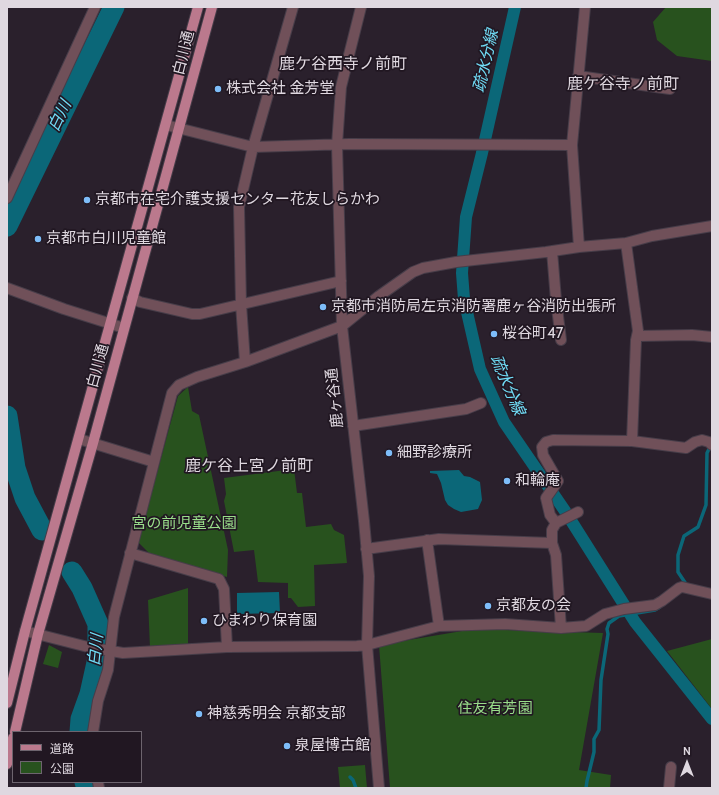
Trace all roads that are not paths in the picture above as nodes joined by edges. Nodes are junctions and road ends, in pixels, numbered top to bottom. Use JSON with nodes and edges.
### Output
{"nodes":[{"id":1,"x":95,"y":7,"type":"edge"},
{"id":2,"x":198,"y":7,"type":"edge"},
{"id":3,"x":212,"y":7,"type":"edge"},
{"id":4,"x":293,"y":7,"type":"edge"},
{"id":5,"x":361,"y":7,"type":"edge"},
{"id":6,"x":585,"y":7,"type":"edge"},
{"id":7,"x":578,"y":76,"type":"junction"},
{"id":8,"x":670,"y":89,"type":"dead end"},
{"id":9,"x":166,"y":124,"type":"junction"},
{"id":10,"x":179,"y":127,"type":"junction"},
{"id":11,"x":572,"y":144,"type":"junction"},
{"id":12,"x":337,"y":145,"type":"junction"},
{"id":13,"x":253,"y":147,"type":"junction"},
{"id":14,"x":7,"y":198,"type":"edge"},
{"id":15,"x":712,"y":226,"type":"edge"},
{"id":16,"x":626,"y":243,"type":"junction"},
{"id":17,"x":578,"y":247,"type":"junction"},
{"id":18,"x":552,"y":251,"type":"junction"},
{"id":19,"x":341,"y":281,"type":"junction"},
{"id":20,"x":7,"y":288,"type":"edge"},
{"id":21,"x":132,"y":298,"type":"junction"},
{"id":22,"x":241,"y":304,"type":"junction"},
{"id":23,"x":110,"y":323,"type":"junction"},
{"id":24,"x":342,"y":326,"type":"junction"},
{"id":25,"x":124,"y":328,"type":"junction"},
{"id":26,"x":637,"y":336,"type":"junction"},
{"id":27,"x":712,"y":337,"type":"edge"},
{"id":28,"x":561,"y":340,"type":"dead end"},
{"id":29,"x":245,"y":362,"type":"junction"},
{"id":30,"x":481,"y":403,"type":"dead end"},
{"id":31,"x":353,"y":426,"type":"junction"},
{"id":32,"x":79,"y":439,"type":"junction"},
{"id":33,"x":632,"y":441,"type":"junction"},
{"id":34,"x":93,"y":443,"type":"junction"},
{"id":35,"x":710,"y":443,"type":"edge"},
{"id":36,"x":154,"y":462,"type":"junction"},
{"id":37,"x":572,"y":515,"type":"dead end"},
{"id":38,"x":556,"y":523,"type":"junction"},
{"id":39,"x":427,"y":540,"type":"junction"},
{"id":40,"x":552,"y":543,"type":"junction"},
{"id":41,"x":366,"y":549,"type":"junction"},
{"id":42,"x":130,"y":553,"type":"junction"},
{"id":43,"x":712,"y":594,"type":"edge"},
{"id":44,"x":439,"y":626,"type":"junction"},
{"id":45,"x":561,"y":628,"type":"junction"},
{"id":46,"x":26,"y":631,"type":"junction"},
{"id":47,"x":38,"y":634,"type":"junction"},
{"id":48,"x":367,"y":644,"type":"junction"},
{"id":49,"x":227,"y":647,"type":"junction"},
{"id":50,"x":108,"y":651,"type":"junction"},
{"id":51,"x":8,"y":692,"type":"edge"},
{"id":52,"x":23,"y":696,"type":"junction"},
{"id":53,"x":7,"y":702,"type":"edge"},
{"id":54,"x":14,"y":731,"type":"edge"},
{"id":55,"x":93,"y":731,"type":"edge"},
{"id":56,"x":12,"y":742,"type":"edge"},
{"id":57,"x":7,"y":764,"type":"edge"},
{"id":58,"x":671,"y":767,"type":"dead end"},
{"id":59,"x":379,"y":788,"type":"edge"},
{"id":60,"x":669,"y":788,"type":"edge"}],
"edges":[{"from":1,"to":14,"type":"street"},
{"from":2,"to":9,"type":"main road","name":"白川通"},
{"from":3,"to":10,"type":"main road","name":"白川通"},
{"from":4,"to":13,"type":"street"},
{"from":5,"to":12,"type":"street","name":"鹿ヶ谷通"},
{"from":6,"to":7,"type":"street"},
{"from":7,"to":8,"type":"street"},
{"from":7,"to":11,"type":"street"},
{"from":9,"to":10,"type":"street"},
{"from":9,"to":23,"type":"main road","name":"白川通"},
{"from":10,"to":13,"type":"street"},
{"from":10,"to":21,"type":"main road","name":"白川通"},
{"from":11,"to":12,"type":"street"},
{"from":11,"to":17,"type":"street"},
{"from":12,"to":13,"type":"street"},
{"from":12,"to":19,"type":"street","name":"鹿ヶ谷通"},
{"from":13,"to":22,"type":"street"},
{"from":15,"to":16,"type":"street"},
{"from":16,"to":17,"type":"street"},
{"from":16,"to":26,"type":"street"},
{"from":17,"to":18,"type":"street"},
{"from":18,"to":24,"type":"street"},
{"from":18,"to":28,"type":"street"},
{"from":19,"to":22,"type":"street"},
{"from":19,"to":24,"type":"street","name":"鹿ヶ谷通"},
{"from":20,"to":23,"type":"street"},
{"from":21,"to":22,"type":"street"},
{"from":21,"to":25,"type":"main road","name":"白川通"},
{"from":22,"to":29,"type":"street"},
{"from":23,"to":25,"type":"street"},
{"from":23,"to":32,"type":"main road","name":"白川通"},
{"from":24,"to":29,"type":"street"},
{"from":24,"to":31,"type":"street","name":"鹿ヶ谷通"},
{"from":25,"to":34,"type":"main road","name":"白川通"},
{"from":26,"to":27,"type":"street"},
{"from":26,"to":33,"type":"street"},
{"from":29,"to":36,"type":"street"},
{"from":30,"to":31,"type":"street"},
{"from":31,"to":41,"type":"street","name":"鹿ヶ谷通"},
{"from":32,"to":34,"type":"street"},
{"from":32,"to":46,"type":"main road","name":"白川通"},
{"from":33,"to":35,"type":"street"},
{"from":33,"to":38,"type":"street"},
{"from":34,"to":36,"type":"street"},
{"from":34,"to":47,"type":"main road","name":"白川通"},
{"from":36,"to":42,"type":"street"},
{"from":37,"to":38,"type":"street"},
{"from":38,"to":40,"type":"street"},
{"from":39,"to":40,"type":"street"},
{"from":39,"to":41,"type":"street"},
{"from":39,"to":44,"type":"street"},
{"from":40,"to":45,"type":"street"},
{"from":41,"to":48,"type":"street","name":"鹿ヶ谷通"},
{"from":42,"to":49,"type":"street"},
{"from":42,"to":50,"type":"street"},
{"from":43,"to":45,"type":"street"},
{"from":44,"to":45,"type":"street"},
{"from":44,"to":48,"type":"street"},
{"from":46,"to":47,"type":"street"},
{"from":46,"to":51,"type":"main road","name":"白川通"},
{"from":47,"to":50,"type":"street"},
{"from":47,"to":52,"type":"main road","name":"白川通"},
{"from":48,"to":49,"type":"street"},
{"from":48,"to":59,"type":"street","name":"鹿ヶ谷通"},
{"from":49,"to":50,"type":"street"},
{"from":50,"to":55,"type":"street"},
{"from":51,"to":52,"type":"street"},
{"from":51,"to":53,"type":"main road","name":"白川通"},
{"from":52,"to":54,"type":"main road","name":"白川通"},
{"from":56,"to":57,"type":"main road"},
{"from":58,"to":60,"type":"street"}]}
